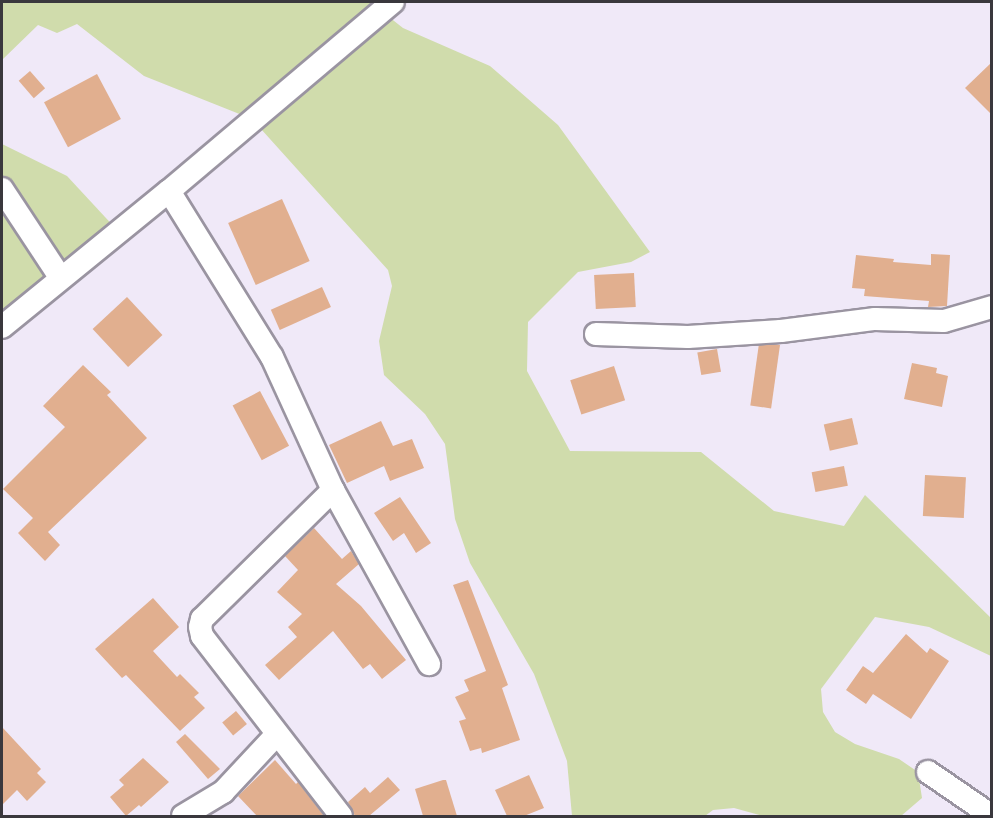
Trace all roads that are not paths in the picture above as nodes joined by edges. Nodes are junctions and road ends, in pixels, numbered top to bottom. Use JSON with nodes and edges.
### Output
{"nodes":[{"id":1,"x":393,"y":2,"type":"edge"},
{"id":2,"x":2,"y":189,"type":"edge"},
{"id":3,"x":169,"y":191,"type":"junction"},
{"id":4,"x":60,"y":277,"type":"junction"},
{"id":5,"x":992,"y":307,"type":"edge"},
{"id":6,"x":2,"y":327,"type":"edge"},
{"id":7,"x":596,"y":334,"type":"dead end"},
{"id":8,"x":333,"y":490,"type":"junction"},
{"id":9,"x":429,"y":664,"type":"dead end"},
{"id":10,"x":277,"y":734,"type":"junction"},
{"id":11,"x":928,"y":772,"type":"dead end"},
{"id":12,"x":183,"y":816,"type":"edge"},
{"id":13,"x":341,"y":816,"type":"edge"},
{"id":14,"x":992,"y":816,"type":"edge"}],
"edges":[{"from":1,"to":3,"type":"street"},
{"from":2,"to":4,"type":"street"},
{"from":3,"to":4,"type":"street"},
{"from":3,"to":8,"type":"street"},
{"from":4,"to":6,"type":"street"},
{"from":5,"to":7,"type":"street"},
{"from":8,"to":9,"type":"street"},
{"from":8,"to":10,"type":"street"},
{"from":10,"to":12,"type":"street"},
{"from":10,"to":13,"type":"street"},
{"from":11,"to":14,"type":"street"}]}
